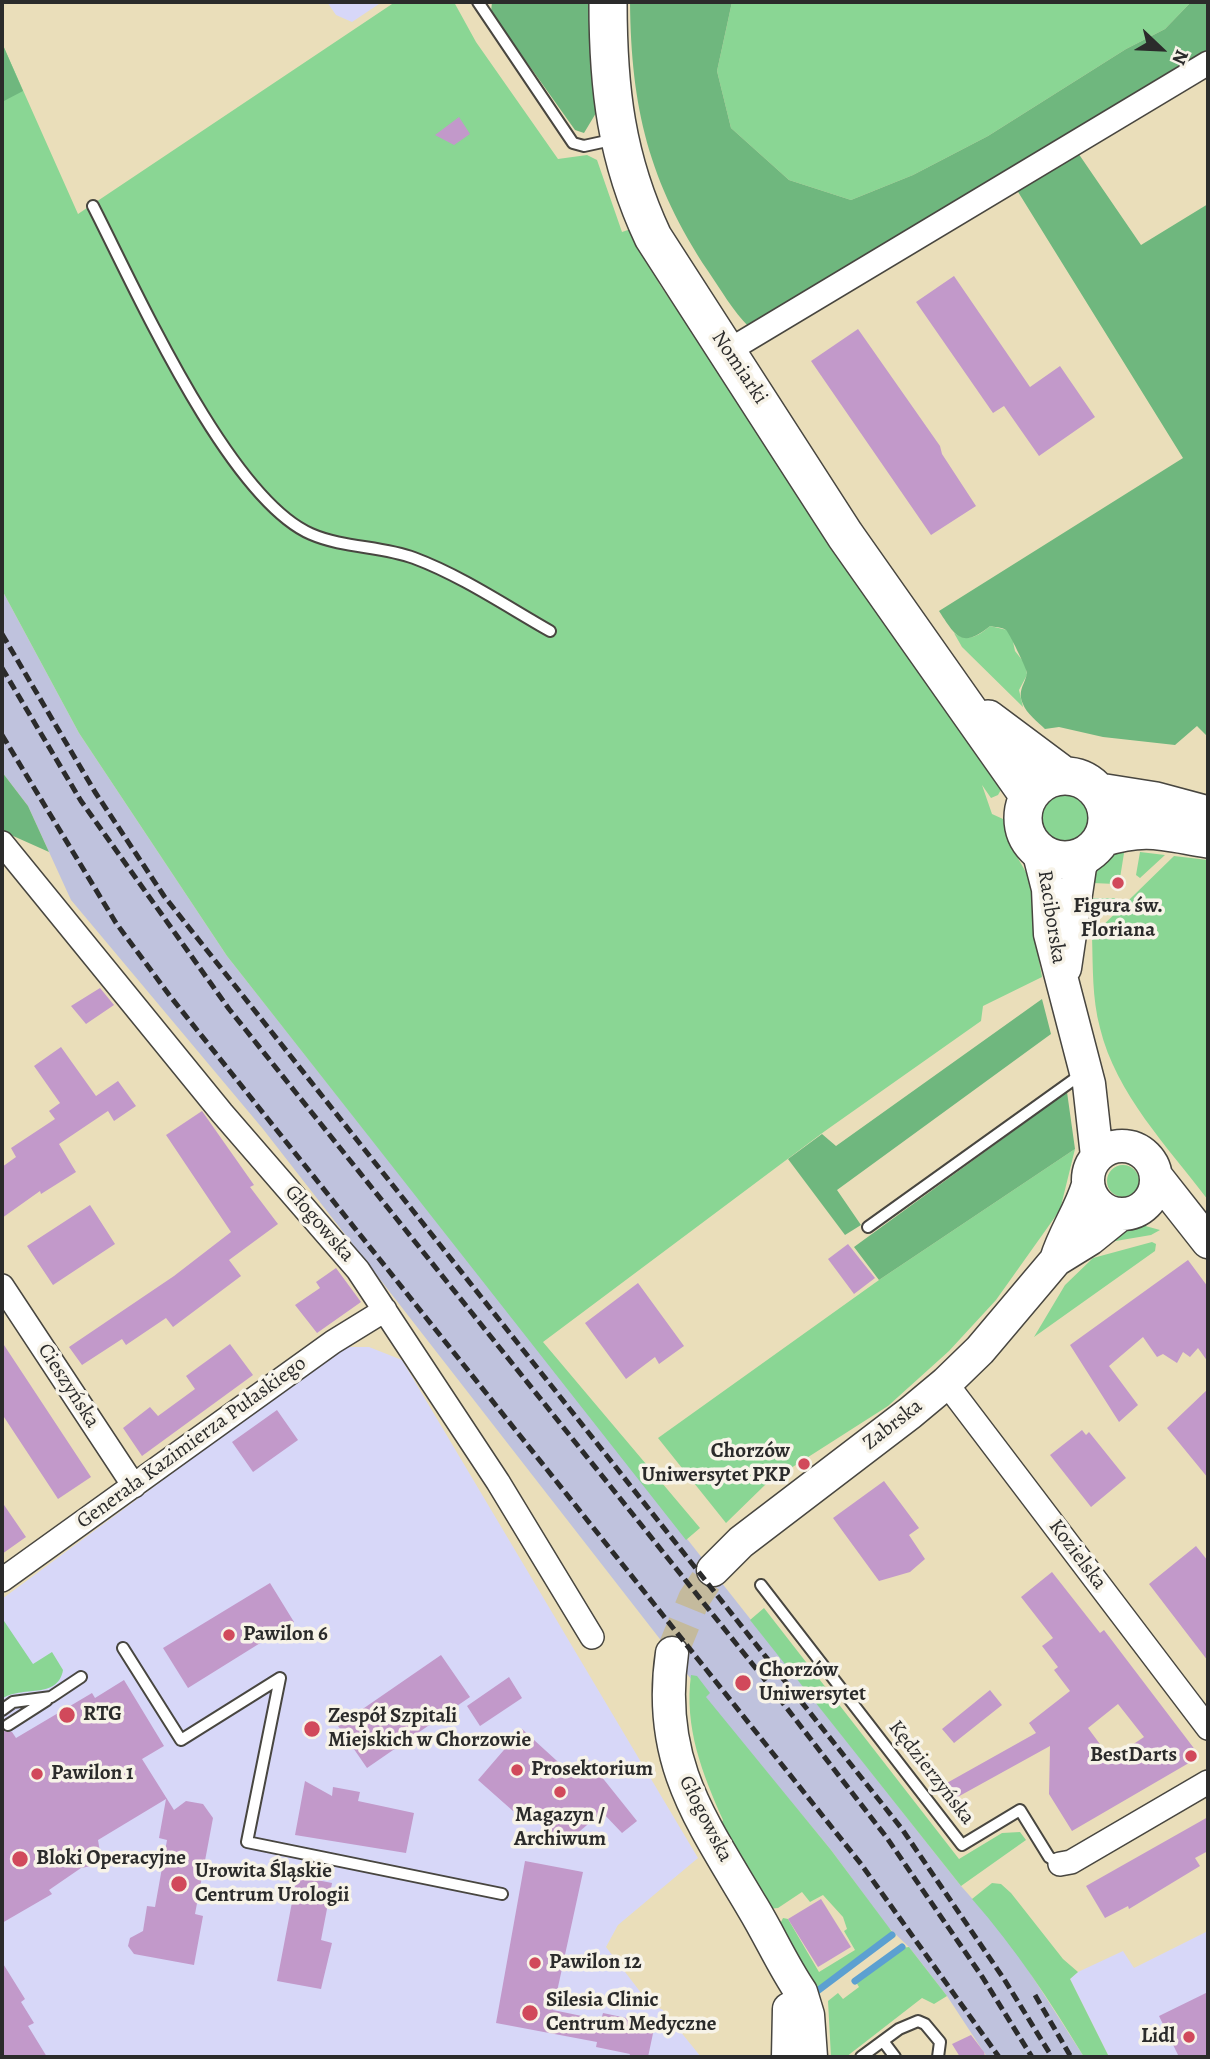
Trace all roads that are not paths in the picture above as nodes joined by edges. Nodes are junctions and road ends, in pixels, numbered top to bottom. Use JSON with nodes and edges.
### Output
{"nodes":[{"id":1,"x":478,"y":2,"type":"edge"},
{"id":2,"x":608,"y":2,"type":"edge"},
{"id":3,"x":1208,"y":63,"type":"edge"},
{"id":4,"x":618,"y":139,"type":"junction"},
{"id":5,"x":93,"y":206,"type":"dead end"},
{"id":6,"x":727,"y":351,"type":"junction"},
{"id":7,"x":550,"y":631,"type":"dead end"},
{"id":8,"x":962,"y":698,"type":"junction"},
{"id":9,"x":1062,"y":775,"type":"junction"},
{"id":10,"x":1099,"y":792,"type":"junction"},
{"id":11,"x":1028,"y":795,"type":"junction"},
{"id":12,"x":1208,"y":815,"type":"edge"},
{"id":13,"x":1208,"y":839,"type":"edge"},
{"id":14,"x":2,"y":843,"type":"edge"},
{"id":15,"x":1094,"y":846,"type":"junction"},
{"id":16,"x":1038,"y":850,"type":"junction"},
{"id":17,"x":1063,"y":984,"type":"junction"},
{"id":18,"x":1087,"y":1078,"type":"junction"},
{"id":19,"x":1138,"y":1149,"type":"junction"},
{"id":20,"x":1093,"y":1171,"type":"junction"},
{"id":21,"x":1156,"y":1176,"type":"junction"},
{"id":22,"x":1127,"y":1213,"type":"junction"},
{"id":23,"x":868,"y":1227,"type":"dead end"},
{"id":24,"x":1205,"y":1238,"type":"edge"},
{"id":25,"x":1056,"y":1260,"type":"junction"},
{"id":26,"x":2,"y":1286,"type":"edge"},
{"id":27,"x":385,"y":1310,"type":"junction"},
{"id":28,"x":946,"y":1382,"type":"junction"},
{"id":29,"x":134,"y":1486,"type":"junction"},
{"id":30,"x":713,"y":1570,"type":"tunnel mouth"},
{"id":31,"x":2,"y":1580,"type":"edge"},
{"id":32,"x":761,"y":1585,"type":"dead end"},
{"id":33,"x":592,"y":1637,"type":"dead end"},
{"id":34,"x":123,"y":1648,"type":"dead end"},
{"id":35,"x":672,"y":1653,"type":"tunnel mouth"},
{"id":36,"x":81,"y":1677,"type":"dead end"},
{"id":37,"x":51,"y":1697,"type":"junction"},
{"id":38,"x":2,"y":1710,"type":"edge"},
{"id":39,"x":8,"y":1725,"type":"dead end"},
{"id":40,"x":1208,"y":1728,"type":"edge"},
{"id":41,"x":1208,"y":1782,"type":"edge"},
{"id":42,"x":1060,"y":1864,"type":"joint"},
{"id":43,"x":502,"y":1894,"type":"dead end"},
{"id":44,"x":788,"y":1972,"type":"junction"},
{"id":45,"x":883,"y":2041,"type":"junction"},
{"id":46,"x":868,"y":2055,"type":"edge"},
{"id":47,"x":788,"y":2057,"type":"edge"},
{"id":48,"x":811,"y":2057,"type":"edge"},
{"id":49,"x":895,"y":2057,"type":"edge"},
{"id":50,"x":939,"y":2057,"type":"edge"}],
"edges":[{"from":1,"to":4,"type":"lane"},
{"from":2,"to":4,"type":"main road","name":"Nomiarki"},
{"from":3,"to":6,"type":"street"},
{"from":4,"to":6,"type":"main road","name":"Nomiarki"},
{"from":5,"to":7,"type":"lane"},
{"from":6,"to":8,"type":"main road","name":"Nomiarki"},
{"from":8,"to":9,"type":"main road","name":"Nomiarki"},
{"from":8,"to":11,"type":"main road","name":"Nomiarki"},
{"from":9,"to":10,"type":"main road"},
{"from":9,"to":11,"type":"main road"},
{"from":10,"to":12,"type":"main road"},
{"from":10,"to":15,"type":"main road"},
{"from":11,"to":16,"type":"main road"},
{"from":13,"to":15,"type":"main road"},
{"from":14,"to":27,"type":"street","name":"Głogowska"},
{"from":15,"to":16,"type":"main road"},
{"from":15,"to":17,"type":"street","name":"Raciborska"},
{"from":16,"to":17,"type":"street","name":"Raciborska"},
{"from":17,"to":18,"type":"street","name":"Raciborska"},
{"from":18,"to":19,"type":"street","name":"Raciborska"},
{"from":18,"to":20,"type":"street","name":"Raciborska"},
{"from":18,"to":23,"type":"lane"},
{"from":19,"to":20,"type":"street"},
{"from":19,"to":21,"type":"street"},
{"from":20,"to":22,"type":"street"},
{"from":20,"to":25,"type":"street","name":"Zabrska"},
{"from":21,"to":22,"type":"street"},
{"from":21,"to":24,"type":"street"},
{"from":22,"to":24,"type":"street"},
{"from":22,"to":25,"type":"street","name":"Zabrska"},
{"from":25,"to":28,"type":"street","name":"Zabrska"},
{"from":26,"to":29,"type":"street","name":"Cieszyńska"},
{"from":27,"to":29,"type":"street","name":"Generała Kazimierza Pułaskiego"},
{"from":27,"to":33,"type":"street","name":"Głogowska"},
{"from":28,"to":30,"type":"street","name":"Zabrska"},
{"from":28,"to":40,"type":"street","name":"Kozielska"},
{"from":29,"to":31,"type":"street","name":"Generała Kazimierza Pułaskiego"},
{"from":32,"to":42,"type":"lane","name":"Kędzierzyńska"},
{"from":34,"to":43,"type":"lane"},
{"from":35,"to":44,"type":"street","name":"Głogowska"},
{"from":36,"to":37,"type":"lane"},
{"from":37,"to":38,"type":"lane"},
{"from":37,"to":39,"type":"lane"},
{"from":41,"to":42,"type":"street"},
{"from":44,"to":47,"type":"street","name":"Głogowska"},
{"from":44,"to":48,"type":"street","name":"Głogowska"},
{"from":45,"to":46,"type":"lane"},
{"from":45,"to":49,"type":"lane"},
{"from":45,"to":50,"type":"lane"}]}
